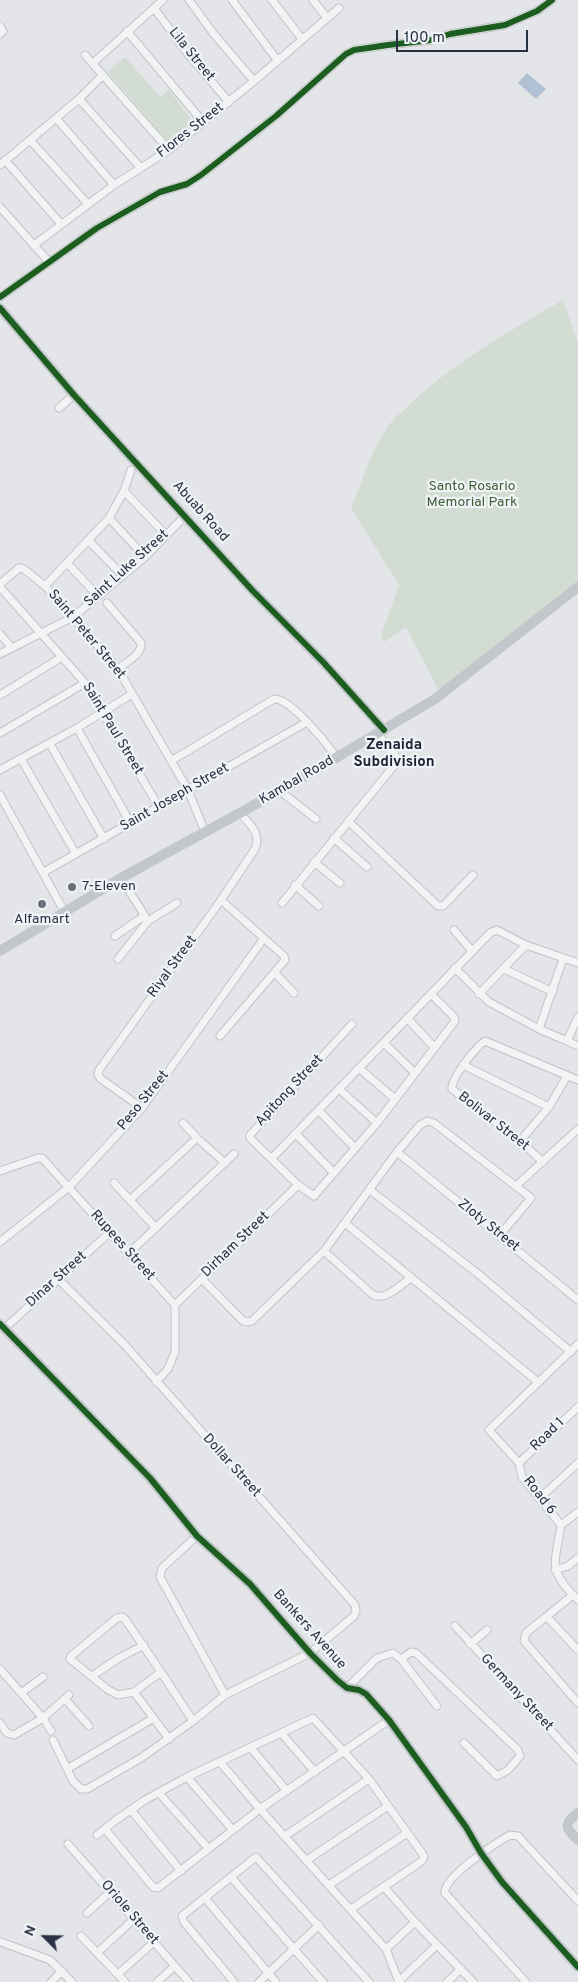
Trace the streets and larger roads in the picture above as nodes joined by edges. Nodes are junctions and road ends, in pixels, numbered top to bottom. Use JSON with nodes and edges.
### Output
{"nodes":[{"id":1,"x":163,"y":0,"type":"edge"},
{"id":2,"x":189,"y":0,"type":"edge"},
{"id":3,"x":232,"y":0,"type":"edge"},
{"id":4,"x":272,"y":0,"type":"edge"},
{"id":5,"x":313,"y":0,"type":"edge"},
{"id":6,"x":552,"y":0,"type":"edge"},
{"id":7,"x":154,"y":8,"type":"junction"},
{"id":8,"x":339,"y":8,"type":"dead end"},
{"id":9,"x":327,"y":18,"type":"junction"},
{"id":10,"x":0,"y":26,"type":"edge"},
{"id":11,"x":127,"y":31,"type":"junction"},
{"id":12,"x":0,"y":34,"type":"edge"},
{"id":13,"x":302,"y":39,"type":"junction"},
{"id":14,"x":85,"y":54,"type":"dead end"},
{"id":15,"x":278,"y":61,"type":"junction"},
{"id":16,"x":93,"y":63,"type":"junction"},
{"id":17,"x":103,"y":75,"type":"junction"},
{"id":18,"x":254,"y":81,"type":"junction"},
{"id":19,"x":79,"y":99,"type":"junction"},
{"id":20,"x":229,"y":102,"type":"junction"},
{"id":21,"x":56,"y":118,"type":"junction"},
{"id":22,"x":203,"y":122,"type":"junction"},
{"id":23,"x":30,"y":140,"type":"junction"},
{"id":24,"x":169,"y":150,"type":"junction"},
{"id":25,"x":2,"y":163,"type":"edge"},
{"id":26,"x":142,"y":168,"type":"junction"},
{"id":27,"x":114,"y":185,"type":"junction"},
{"id":28,"x":88,"y":204,"type":"junction"},
{"id":29,"x":0,"y":207,"type":"edge"},
{"id":30,"x":61,"y":224,"type":"junction"},
{"id":31,"x":34,"y":245,"type":"junction"},
{"id":32,"x":49,"y":262,"type":"junction"},
{"id":33,"x":0,"y":297,"type":"edge"},
{"id":34,"x":0,"y":308,"type":"edge"},
{"id":35,"x":74,"y":394,"type":"junction"},
{"id":36,"x":59,"y":408,"type":"dead end"},
{"id":37,"x":131,"y":470,"type":"dead end"},
{"id":38,"x":124,"y":491,"type":"junction"},
{"id":39,"x":109,"y":518,"type":"junction"},
{"id":40,"x":181,"y":520,"type":"dead end"},
{"id":41,"x":166,"y":535,"type":"junction"},
{"id":42,"x":88,"y":540,"type":"junction"},
{"id":43,"x":145,"y":557,"type":"junction"},
{"id":44,"x":66,"y":563,"type":"junction"},
{"id":45,"x":122,"y":575,"type":"junction"},
{"id":46,"x":0,"y":585,"type":"edge"},
{"id":47,"x":45,"y":586,"type":"junction"},
{"id":48,"x":578,"y":587,"type":"edge"},
{"id":49,"x":98,"y":596,"type":"junction"},
{"id":50,"x":107,"y":602,"type":"dead end"},
{"id":51,"x":73,"y":617,"type":"junction"},
{"id":52,"x":41,"y":633,"type":"junction"},
{"id":53,"x":0,"y":634,"type":"edge"},
{"id":54,"x":12,"y":648,"type":"junction"},
{"id":55,"x":0,"y":654,"type":"edge"},
{"id":56,"x":62,"y":657,"type":"junction"},
{"id":57,"x":118,"y":669,"type":"junction"},
{"id":58,"x":86,"y":683,"type":"junction"},
{"id":59,"x":132,"y":694,"type":"junction"},
{"id":60,"x":0,"y":695,"type":"edge"},
{"id":61,"x":104,"y":713,"type":"junction"},
{"id":62,"x":307,"y":722,"type":"junction"},
{"id":63,"x":77,"y":728,"type":"junction"},
{"id":64,"x":381,"y":732,"type":"junction"},
{"id":65,"x":0,"y":733,"type":"edge"},
{"id":66,"x":50,"y":744,"type":"junction"},
{"id":67,"x":337,"y":758,"type":"junction"},
{"id":68,"x":21,"y":759,"type":"junction"},
{"id":69,"x":171,"y":761,"type":"junction"},
{"id":70,"x":0,"y":770,"type":"edge"},
{"id":71,"x":188,"y":790,"type":"junction"},
{"id":72,"x":280,"y":791,"type":"junction"},
{"id":73,"x":0,"y":795,"type":"edge"},
{"id":74,"x":159,"y":807,"type":"junction"},
{"id":75,"x":240,"y":813,"type":"junction"},
{"id":76,"x":316,"y":819,"type":"dead end"},
{"id":77,"x":348,"y":821,"type":"junction"},
{"id":78,"x":131,"y":824,"type":"junction"},
{"id":79,"x":205,"y":832,"type":"junction"},
{"id":80,"x":334,"y":838,"type":"junction"},
{"id":81,"x":104,"y":839,"type":"junction"},
{"id":82,"x":76,"y":854,"type":"junction"},
{"id":83,"x":314,"y":862,"type":"junction"},
{"id":84,"x":367,"y":867,"type":"dead end"},
{"id":85,"x":44,"y":872,"type":"junction"},
{"id":86,"x":473,"y":875,"type":"dead end"},
{"id":87,"x":121,"y":878,"type":"junction"},
{"id":88,"x":340,"y":883,"type":"dead end"},
{"id":89,"x":295,"y":885,"type":"junction"},
{"id":90,"x":221,"y":900,"type":"junction"},
{"id":91,"x":177,"y":903,"type":"dead end"},
{"id":92,"x":282,"y":903,"type":"dead end"},
{"id":93,"x":318,"y":906,"type":"dead end"},
{"id":94,"x":64,"y":911,"type":"junction"},
{"id":95,"x":146,"y":918,"type":"junction"},
{"id":96,"x":454,"y":930,"type":"dead end"},
{"id":97,"x":115,"y":936,"type":"dead end"},
{"id":98,"x":264,"y":938,"type":"junction"},
{"id":99,"x":526,"y":945,"type":"junction"},
{"id":100,"x":0,"y":950,"type":"edge"},
{"id":101,"x":472,"y":951,"type":"junction"},
{"id":102,"x":118,"y":959,"type":"dead end"},
{"id":103,"x":564,"y":959,"type":"junction"},
{"id":104,"x":578,"y":963,"type":"edge"},
{"id":105,"x":455,"y":968,"type":"junction"},
{"id":106,"x":504,"y":969,"type":"junction"},
{"id":107,"x":275,"y":973,"type":"junction"},
{"id":108,"x":553,"y":992,"type":"junction"},
{"id":109,"x":294,"y":993,"type":"dead end"},
{"id":110,"x":431,"y":994,"type":"junction"},
{"id":111,"x":479,"y":994,"type":"junction"},
{"id":112,"x":578,"y":1017,"type":"edge"},
{"id":113,"x":408,"y":1019,"type":"junction"},
{"id":114,"x":352,"y":1024,"type":"dead end"},
{"id":115,"x":539,"y":1029,"type":"junction"},
{"id":116,"x":220,"y":1036,"type":"dead end"},
{"id":117,"x":567,"y":1041,"type":"junction"},
{"id":118,"x":384,"y":1043,"type":"junction"},
{"id":119,"x":578,"y":1046,"type":"edge"},
{"id":120,"x":434,"y":1047,"type":"junction"},
{"id":121,"x":463,"y":1066,"type":"junction"},
{"id":122,"x":359,"y":1068,"type":"junction"},
{"id":123,"x":414,"y":1072,"type":"junction"},
{"id":124,"x":567,"y":1076,"type":"junction"},
{"id":125,"x":578,"y":1080,"type":"edge"},
{"id":126,"x":339,"y":1088,"type":"junction"},
{"id":127,"x":395,"y":1099,"type":"junction"},
{"id":128,"x":548,"y":1107,"type":"junction"},
{"id":129,"x":142,"y":1108,"type":"junction"},
{"id":130,"x":319,"y":1111,"type":"junction"},
{"id":131,"x":184,"y":1123,"type":"dead end"},
{"id":132,"x":376,"y":1123,"type":"junction"},
{"id":133,"x":578,"y":1130,"type":"edge"},
{"id":134,"x":296,"y":1134,"type":"junction"},
{"id":135,"x":197,"y":1138,"type":"junction"},
{"id":136,"x":520,"y":1141,"type":"junction"},
{"id":137,"x":355,"y":1148,"type":"junction"},
{"id":138,"x":397,"y":1152,"type":"junction"},
{"id":139,"x":234,"y":1154,"type":"dead end"},
{"id":140,"x":272,"y":1158,"type":"junction"},
{"id":141,"x":543,"y":1162,"type":"junction"},
{"id":142,"x":225,"y":1163,"type":"junction"},
{"id":143,"x":0,"y":1171,"type":"edge"},
{"id":144,"x":334,"y":1173,"type":"junction"},
{"id":145,"x":114,"y":1183,"type":"dead end"},
{"id":146,"x":298,"y":1185,"type":"junction"},
{"id":147,"x":516,"y":1186,"type":"junction"},
{"id":148,"x":69,"y":1187,"type":"junction"},
{"id":149,"x":370,"y":1190,"type":"junction"},
{"id":150,"x":130,"y":1200,"type":"junction"},
{"id":151,"x":344,"y":1223,"type":"junction"},
{"id":152,"x":156,"y":1228,"type":"junction"},
{"id":153,"x":109,"y":1233,"type":"junction"},
{"id":154,"x":499,"y":1236,"type":"junction"},
{"id":155,"x":0,"y":1242,"type":"edge"},
{"id":156,"x":324,"y":1251,"type":"junction"},
{"id":157,"x":128,"y":1254,"type":"junction"},
{"id":158,"x":202,"y":1278,"type":"junction"},
{"id":159,"x":411,"y":1278,"type":"junction"},
{"id":160,"x":58,"y":1279,"type":"junction"},
{"id":161,"x":578,"y":1300,"type":"edge"},
{"id":162,"x":175,"y":1305,"type":"junction"},
{"id":163,"x":2,"y":1326,"type":"edge"},
{"id":164,"x":578,"y":1344,"type":"edge"},
{"id":165,"x":571,"y":1352,"type":"junction"},
{"id":166,"x":156,"y":1382,"type":"junction"},
{"id":167,"x":538,"y":1382,"type":"junction"},
{"id":168,"x":578,"y":1406,"type":"edge"},
{"id":169,"x":519,"y":1463,"type":"junction"},
{"id":170,"x":578,"y":1463,"type":"edge"},
{"id":171,"x":540,"y":1498,"type":"junction"},
{"id":172,"x":578,"y":1512,"type":"edge"},
{"id":173,"x":561,"y":1525,"type":"junction"},
{"id":174,"x":197,"y":1536,"type":"junction"},
{"id":175,"x":578,"y":1558,"type":"edge"},
{"id":176,"x":555,"y":1570,"type":"junction"},
{"id":177,"x":576,"y":1597,"type":"edge"},
{"id":178,"x":547,"y":1616,"type":"junction"},
{"id":179,"x":455,"y":1626,"type":"dead end"},
{"id":180,"x":487,"y":1630,"type":"dead end"},
{"id":181,"x":470,"y":1644,"type":"junction"},
{"id":182,"x":144,"y":1645,"type":"junction"},
{"id":183,"x":578,"y":1650,"type":"edge"},
{"id":184,"x":310,"y":1653,"type":"junction"},
{"id":185,"x":400,"y":1659,"type":"junction"},
{"id":186,"x":0,"y":1669,"type":"edge"},
{"id":187,"x":161,"y":1672,"type":"junction"},
{"id":188,"x":92,"y":1676,"type":"junction"},
{"id":189,"x":43,"y":1677,"type":"dead end"},
{"id":190,"x":346,"y":1688,"type":"junction"},
{"id":191,"x":134,"y":1692,"type":"junction"},
{"id":192,"x":21,"y":1693,"type":"junction"},
{"id":193,"x":225,"y":1696,"type":"junction"},
{"id":194,"x":578,"y":1704,"type":"edge"},
{"id":195,"x":437,"y":1706,"type":"dead end"},
{"id":196,"x":43,"y":1718,"type":"junction"},
{"id":197,"x":152,"y":1719,"type":"junction"},
{"id":198,"x":389,"y":1720,"type":"junction"},
{"id":199,"x":193,"y":1721,"type":"junction"},
{"id":200,"x":0,"y":1723,"type":"edge"},
{"id":201,"x":89,"y":1726,"type":"dead end"},
{"id":202,"x":52,"y":1731,"type":"dead end"},
{"id":203,"x":281,"y":1732,"type":"junction"},
{"id":204,"x":168,"y":1739,"type":"junction"},
{"id":205,"x":53,"y":1740,"type":"dead end"},
{"id":206,"x":464,"y":1743,"type":"dead end"},
{"id":207,"x":250,"y":1747,"type":"junction"},
{"id":208,"x":344,"y":1751,"type":"junction"},
{"id":209,"x":578,"y":1760,"type":"edge"},
{"id":210,"x":220,"y":1762,"type":"junction"},
{"id":211,"x":67,"y":1769,"type":"junction"},
{"id":212,"x":315,"y":1772,"type":"junction"},
{"id":213,"x":187,"y":1777,"type":"junction"},
{"id":214,"x":369,"y":1780,"type":"junction"},
{"id":215,"x":287,"y":1791,"type":"junction"},
{"id":216,"x":159,"y":1793,"type":"junction"},
{"id":217,"x":388,"y":1806,"type":"junction"},
{"id":218,"x":260,"y":1809,"type":"junction"},
{"id":219,"x":131,"y":1810,"type":"junction"},
{"id":220,"x":578,"y":1813,"type":"edge"},
{"id":221,"x":105,"y":1829,"type":"junction"},
{"id":222,"x":232,"y":1829,"type":"junction"},
{"id":223,"x":407,"y":1833,"type":"junction"},
{"id":224,"x":97,"y":1835,"type":"dead end"},
{"id":225,"x":285,"y":1836,"type":"junction"},
{"id":226,"x":578,"y":1840,"type":"edge"},
{"id":227,"x":68,"y":1844,"type":"dead end"},
{"id":228,"x":208,"y":1848,"type":"junction"},
{"id":229,"x":481,"y":1853,"type":"junction"},
{"id":230,"x":307,"y":1860,"type":"junction"},
{"id":231,"x":181,"y":1870,"type":"junction"},
{"id":232,"x":231,"y":1877,"type":"junction"},
{"id":233,"x":329,"y":1885,"type":"junction"},
{"id":234,"x":384,"y":1887,"type":"junction"},
{"id":235,"x":110,"y":1892,"type":"junction"},
{"id":236,"x":205,"y":1898,"type":"junction"},
{"id":237,"x":578,"y":1901,"type":"edge"},
{"id":238,"x":351,"y":1909,"type":"junction"},
{"id":239,"x":87,"y":1913,"type":"dead end"},
{"id":240,"x":134,"y":1919,"type":"junction"},
{"id":241,"x":415,"y":1922,"type":"junction"},
{"id":242,"x":319,"y":1925,"type":"junction"},
{"id":243,"x":81,"y":1936,"type":"dead end"},
{"id":244,"x":1,"y":1942,"type":"edge"},
{"id":245,"x":154,"y":1942,"type":"junction"},
{"id":246,"x":437,"y":1944,"type":"junction"},
{"id":247,"x":294,"y":1949,"type":"junction"},
{"id":248,"x":386,"y":1949,"type":"junction"},
{"id":249,"x":97,"y":1953,"type":"junction"},
{"id":250,"x":175,"y":1966,"type":"junction"},
{"id":251,"x":578,"y":1967,"type":"edge"},
{"id":252,"x":461,"y":1969,"type":"junction"},
{"id":253,"x":62,"y":1971,"type":"junction"},
{"id":254,"x":268,"y":1973,"type":"junction"},
{"id":255,"x":118,"y":1974,"type":"junction"},
{"id":256,"x":399,"y":1981,"type":"edge"},
{"id":257,"x":51,"y":1982,"type":"edge"},
{"id":258,"x":72,"y":1982,"type":"edge"},
{"id":259,"x":125,"y":1982,"type":"edge"},
{"id":260,"x":157,"y":1982,"type":"edge"},
{"id":261,"x":189,"y":1982,"type":"edge"},
{"id":262,"x":234,"y":1982,"type":"edge"},
{"id":263,"x":258,"y":1982,"type":"edge"},
{"id":264,"x":276,"y":1982,"type":"edge"},
{"id":265,"x":323,"y":1982,"type":"edge"},
{"id":266,"x":369,"y":1982,"type":"edge"},
{"id":267,"x":447,"y":1982,"type":"edge"},
{"id":268,"x":473,"y":1982,"type":"edge"},
{"id":269,"x":526,"y":1982,"type":"edge"}],
"edges":[{"from":1,"to":7,"type":"street"},
{"from":2,"to":18,"type":"street"},
{"from":3,"to":15,"type":"street"},
{"from":4,"to":13,"type":"street"},
{"from":5,"to":9,"type":"street"},
{"from":6,"to":32,"type":"street"},
{"from":7,"to":11,"type":"street"},
{"from":7,"to":20,"type":"street","name":"Lila Street"},
{"from":8,"to":9,"type":"street","name":"Flores Street"},
{"from":9,"to":13,"type":"street","name":"Flores Street"},
{"from":10,"to":12,"type":"street"},
{"from":11,"to":16,"type":"street"},
{"from":11,"to":22,"type":"street"},
{"from":13,"to":15,"type":"street","name":"Flores Street"},
{"from":14,"to":16,"type":"street"},
{"from":15,"to":18,"type":"street","name":"Flores Street"},
{"from":16,"to":17,"type":"street"},
{"from":17,"to":19,"type":"street"},
{"from":17,"to":24,"type":"street"},
{"from":18,"to":20,"type":"street","name":"Flores Street"},
{"from":19,"to":21,"type":"street"},
{"from":19,"to":26,"type":"street"},
{"from":20,"to":22,"type":"street","name":"Flores Street"},
{"from":21,"to":23,"type":"street"},
{"from":21,"to":27,"type":"street"},
{"from":22,"to":24,"type":"street","name":"Flores Street"},
{"from":23,"to":25,"type":"street"},
{"from":23,"to":28,"type":"street"},
{"from":24,"to":26,"type":"street","name":"Flores Street"},
{"from":25,"to":30,"type":"street"},
{"from":26,"to":27,"type":"street","name":"Flores Street"},
{"from":27,"to":28,"type":"street","name":"Flores Street"},
{"from":28,"to":30,"type":"street","name":"Flores Street"},
{"from":29,"to":31,"type":"street"},
{"from":30,"to":31,"type":"street","name":"Flores Street"},
{"from":31,"to":32,"type":"street"},
{"from":32,"to":33,"type":"street"},
{"from":34,"to":35,"type":"street","name":"Abuab Road"},
{"from":35,"to":36,"type":"street"},
{"from":35,"to":64,"type":"street","name":"Abuab Road"},
{"from":37,"to":38,"type":"street"},
{"from":38,"to":39,"type":"street"},
{"from":38,"to":41,"type":"street"},
{"from":39,"to":42,"type":"street"},
{"from":39,"to":43,"type":"street"},
{"from":40,"to":41,"type":"street","name":"Saint Luke Street"},
{"from":41,"to":43,"type":"street","name":"Saint Luke Street"},
{"from":42,"to":44,"type":"street"},
{"from":42,"to":45,"type":"street"},
{"from":43,"to":45,"type":"street","name":"Saint Luke Street"},
{"from":44,"to":47,"type":"street"},
{"from":44,"to":49,"type":"street"},
{"from":45,"to":49,"type":"street","name":"Saint Luke Street"},
{"from":46,"to":47,"type":"street","name":"Saint Peter Street"},
{"from":46,"to":52,"type":"street","name":"Saint Paul Street"},
{"from":47,"to":51,"type":"street","name":"Saint Peter Street"},
{"from":48,"to":64,"type":"street","name":"Kambal Road"},
{"from":49,"to":51,"type":"street","name":"Saint Luke Street"},
{"from":50,"to":57,"type":"street"},
{"from":51,"to":52,"type":"street","name":"Saint Luke Street"},
{"from":51,"to":57,"type":"street","name":"Saint Peter Street"},
{"from":52,"to":54,"type":"street","name":"Saint Luke Street"},
{"from":52,"to":56,"type":"street","name":"Saint Paul Street"},
{"from":53,"to":54,"type":"street"},
{"from":54,"to":55,"type":"street","name":"Saint Luke Street"},
{"from":56,"to":58,"type":"street","name":"Saint Paul Street"},
{"from":56,"to":60,"type":"street"},
{"from":57,"to":59,"type":"street","name":"Saint Peter Street"},
{"from":58,"to":61,"type":"street","name":"Saint Paul Street"},
{"from":58,"to":65,"type":"street"},
{"from":59,"to":61,"type":"street"},
{"from":59,"to":69,"type":"street","name":"Saint Peter Street"},
{"from":61,"to":63,"type":"street"},
{"from":61,"to":74,"type":"street","name":"Saint Paul Street"},
{"from":62,"to":67,"type":"street"},
{"from":62,"to":69,"type":"street"},
{"from":62,"to":71,"type":"street","name":"Saint Joseph Street"},
{"from":63,"to":66,"type":"street"},
{"from":63,"to":78,"type":"street"},
{"from":64,"to":67,"type":"street","name":"Kambal Road"},
{"from":64,"to":77,"type":"street"},
{"from":66,"to":68,"type":"street"},
{"from":66,"to":81,"type":"street"},
{"from":67,"to":72,"type":"street","name":"Kambal Road"},
{"from":68,"to":70,"type":"street"},
{"from":68,"to":82,"type":"street"},
{"from":69,"to":71,"type":"street","name":"Saint Peter Street"},
{"from":71,"to":74,"type":"street","name":"Saint Joseph Street"},
{"from":71,"to":79,"type":"street","name":"Saint Peter Street"},
{"from":72,"to":75,"type":"street","name":"Kambal Road"},
{"from":72,"to":76,"type":"street"},
{"from":73,"to":85,"type":"street"},
{"from":74,"to":78,"type":"street","name":"Saint Joseph Street"},
{"from":75,"to":79,"type":"street","name":"Kambal Road"},
{"from":75,"to":90,"type":"street","name":"Riyal Street"},
{"from":77,"to":80,"type":"street"},
{"from":77,"to":86,"type":"street"},
{"from":78,"to":81,"type":"street","name":"Saint Joseph Street"},
{"from":79,"to":87,"type":"street","name":"Kambal Road"},
{"from":80,"to":83,"type":"street"},
{"from":80,"to":84,"type":"street"},
{"from":81,"to":82,"type":"street","name":"Saint Joseph Street"},
{"from":82,"to":85,"type":"street","name":"Saint Joseph Street"},
{"from":83,"to":88,"type":"street"},
{"from":83,"to":89,"type":"street"},
{"from":85,"to":94,"type":"street"},
{"from":87,"to":94,"type":"street","name":"Kambal Road"},
{"from":87,"to":95,"type":"street"},
{"from":89,"to":92,"type":"street"},
{"from":89,"to":93,"type":"street"},
{"from":90,"to":98,"type":"street"},
{"from":90,"to":129,"type":"street","name":"Riyal Street"},
{"from":91,"to":95,"type":"street"},
{"from":94,"to":100,"type":"street","name":"Kambal Road"},
{"from":95,"to":97,"type":"street"},
{"from":95,"to":102,"type":"street"},
{"from":96,"to":101,"type":"street"},
{"from":98,"to":107,"type":"street"},
{"from":98,"to":129,"type":"street","name":"Peso Street"},
{"from":99,"to":101,"type":"street"},
{"from":99,"to":103,"type":"street"},
{"from":99,"to":106,"type":"street"},
{"from":101,"to":105,"type":"street"},
{"from":103,"to":104,"type":"street"},
{"from":103,"to":108,"type":"street"},
{"from":105,"to":110,"type":"street"},
{"from":105,"to":111,"type":"street"},
{"from":106,"to":108,"type":"street"},
{"from":106,"to":111,"type":"street"},
{"from":107,"to":109,"type":"street"},
{"from":107,"to":116,"type":"street"},
{"from":108,"to":115,"type":"street"},
{"from":110,"to":113,"type":"street"},
{"from":110,"to":120,"type":"street"},
{"from":111,"to":115,"type":"street"},
{"from":112,"to":117,"type":"street"},
{"from":113,"to":118,"type":"street"},
{"from":113,"to":120,"type":"street"},
{"from":114,"to":140,"type":"street","name":"Apitong Street"},
{"from":115,"to":117,"type":"street"},
{"from":117,"to":119,"type":"street"},
{"from":118,"to":122,"type":"street"},
{"from":118,"to":123,"type":"street"},
{"from":120,"to":123,"type":"street"},
{"from":121,"to":124,"type":"street","name":"Bolivar Street"},
{"from":121,"to":128,"type":"street"},
{"from":121,"to":136,"type":"street","name":"Bolivar Street"},
{"from":122,"to":126,"type":"street"},
{"from":122,"to":127,"type":"street"},
{"from":123,"to":127,"type":"street"},
{"from":124,"to":125,"type":"street","name":"Bolivar Street"},
{"from":124,"to":128,"type":"street"},
{"from":126,"to":130,"type":"street"},
{"from":126,"to":132,"type":"street"},
{"from":127,"to":132,"type":"street"},
{"from":128,"to":136,"type":"street"},
{"from":129,"to":148,"type":"street","name":"Peso Street"},
{"from":130,"to":134,"type":"street"},
{"from":130,"to":137,"type":"street"},
{"from":131,"to":135,"type":"street"},
{"from":132,"to":137,"type":"street"},
{"from":133,"to":141,"type":"street"},
{"from":134,"to":140,"type":"street"},
{"from":134,"to":144,"type":"street"},
{"from":135,"to":142,"type":"street"},
{"from":135,"to":150,"type":"street"},
{"from":136,"to":141,"type":"street","name":"Bolivar Street"},
{"from":137,"to":144,"type":"street"},
{"from":138,"to":147,"type":"street"},
{"from":138,"to":149,"type":"street"},
{"from":138,"to":154,"type":"street","name":"Zloty Street"},
{"from":139,"to":142,"type":"street"},
{"from":140,"to":146,"type":"street"},
{"from":141,"to":147,"type":"street"},
{"from":142,"to":152,"type":"street"},
{"from":143,"to":148,"type":"street","name":"Rupees Street"},
{"from":144,"to":146,"type":"street"},
{"from":145,"to":150,"type":"street"},
{"from":146,"to":158,"type":"street","name":"Dirham Street"},
{"from":147,"to":154,"type":"street"},
{"from":148,"to":153,"type":"street","name":"Rupees Street"},
{"from":148,"to":155,"type":"street","name":"Peso Street"},
{"from":149,"to":151,"type":"street"},
{"from":149,"to":165,"type":"street"},
{"from":150,"to":152,"type":"street"},
{"from":151,"to":156,"type":"street"},
{"from":151,"to":159,"type":"street"},
{"from":152,"to":157,"type":"street"},
{"from":153,"to":157,"type":"street","name":"Rupees Street"},
{"from":153,"to":160,"type":"street","name":"Dinar Street"},
{"from":154,"to":161,"type":"street","name":"Zloty Street"},
{"from":156,"to":158,"type":"street"},
{"from":156,"to":159,"type":"street"},
{"from":157,"to":162,"type":"street","name":"Rupees Street"},
{"from":158,"to":162,"type":"street","name":"Dirham Street"},
{"from":159,"to":167,"type":"street"},
{"from":160,"to":163,"type":"street","name":"Dinar Street"},
{"from":160,"to":166,"type":"street","name":"Dollar Street"},
{"from":162,"to":166,"type":"street"},
{"from":163,"to":174,"type":"street","name":"Bankers Avenue"},
{"from":164,"to":165,"type":"street"},
{"from":165,"to":167,"type":"street"},
{"from":166,"to":184,"type":"street","name":"Dollar Street"},
{"from":167,"to":169,"type":"street","name":"Road 6"},
{"from":168,"to":169,"type":"street","name":"Road 1"},
{"from":169,"to":171,"type":"street","name":"Road 6"},
{"from":170,"to":171,"type":"street"},
{"from":171,"to":173,"type":"street","name":"Road 6"},
{"from":172,"to":173,"type":"street"},
{"from":173,"to":176,"type":"street","name":"Road 6"},
{"from":174,"to":184,"type":"street","name":"Bankers Avenue"},
{"from":174,"to":193,"type":"street"},
{"from":175,"to":176,"type":"street"},
{"from":176,"to":177,"type":"street"},
{"from":177,"to":178,"type":"street"},
{"from":178,"to":183,"type":"street"},
{"from":178,"to":194,"type":"street"},
{"from":179,"to":181,"type":"street","name":"Germany Street"},
{"from":180,"to":181,"type":"street"},
{"from":181,"to":209,"type":"street","name":"Germany Street"},
{"from":182,"to":187,"type":"street"},
{"from":182,"to":188,"type":"street"},
{"from":182,"to":188,"type":"street"},
{"from":184,"to":190,"type":"street","name":"Bankers Avenue"},
{"from":184,"to":193,"type":"street"},
{"from":185,"to":190,"type":"street"},
{"from":185,"to":195,"type":"street"},
{"from":185,"to":206,"type":"street"},
{"from":186,"to":192,"type":"street"},
{"from":187,"to":191,"type":"street"},
{"from":187,"to":199,"type":"street"},
{"from":188,"to":191,"type":"street"},
{"from":189,"to":192,"type":"street"},
{"from":190,"to":198,"type":"street","name":"Bankers Avenue"},
{"from":191,"to":197,"type":"street"},
{"from":192,"to":196,"type":"street"},
{"from":193,"to":199,"type":"street"},
{"from":196,"to":200,"type":"street"},
{"from":196,"to":201,"type":"street"},
{"from":196,"to":202,"type":"street"},
{"from":197,"to":204,"type":"street"},
{"from":197,"to":211,"type":"street"},
{"from":198,"to":208,"type":"street"},
{"from":198,"to":229,"type":"street","name":"Bankers Avenue"},
{"from":199,"to":204,"type":"street"},
{"from":203,"to":207,"type":"street"},
{"from":203,"to":208,"type":"street"},
{"from":203,"to":212,"type":"street"},
{"from":204,"to":211,"type":"street"},
{"from":205,"to":211,"type":"street"},
{"from":207,"to":210,"type":"street"},
{"from":207,"to":215,"type":"street"},
{"from":208,"to":212,"type":"street"},
{"from":208,"to":214,"type":"street"},
{"from":210,"to":213,"type":"street"},
{"from":210,"to":218,"type":"street"},
{"from":212,"to":215,"type":"street"},
{"from":213,"to":216,"type":"street"},
{"from":213,"to":222,"type":"street"},
{"from":214,"to":217,"type":"street"},
{"from":214,"to":225,"type":"street"},
{"from":215,"to":218,"type":"street"},
{"from":216,"to":219,"type":"street"},
{"from":216,"to":228,"type":"street"},
{"from":217,"to":223,"type":"street"},
{"from":217,"to":230,"type":"street"},
{"from":218,"to":222,"type":"street"},
{"from":218,"to":225,"type":"street"},
{"from":219,"to":221,"type":"street"},
{"from":219,"to":231,"type":"street"},
{"from":220,"to":226,"type":"street"},
{"from":221,"to":224,"type":"street"},
{"from":221,"to":231,"type":"street"},
{"from":222,"to":228,"type":"street"},
{"from":223,"to":233,"type":"street"},
{"from":223,"to":234,"type":"street"},
{"from":225,"to":230,"type":"street"},
{"from":227,"to":235,"type":"street","name":"Oriole Street"},
{"from":228,"to":231,"type":"street"},
{"from":229,"to":237,"type":"street"},
{"from":229,"to":251,"type":"street","name":"Bankers Avenue"},
{"from":229,"to":269,"type":"street"},
{"from":230,"to":233,"type":"street"},
{"from":232,"to":236,"type":"street"},
{"from":232,"to":242,"type":"street"},
{"from":232,"to":247,"type":"street"},
{"from":233,"to":238,"type":"street"},
{"from":234,"to":238,"type":"street"},
{"from":234,"to":241,"type":"street"},
{"from":235,"to":239,"type":"street"},
{"from":235,"to":240,"type":"street","name":"Oriole Street"},
{"from":236,"to":254,"type":"street"},
{"from":236,"to":262,"type":"street"},
{"from":238,"to":248,"type":"street"},
{"from":240,"to":245,"type":"street","name":"Oriole Street"},
{"from":240,"to":249,"type":"street"},
{"from":241,"to":246,"type":"street"},
{"from":241,"to":248,"type":"street"},
{"from":242,"to":247,"type":"street"},
{"from":242,"to":266,"type":"street"},
{"from":243,"to":249,"type":"street"},
{"from":244,"to":253,"type":"street"},
{"from":245,"to":250,"type":"street","name":"Oriole Street"},
{"from":245,"to":255,"type":"street"},
{"from":246,"to":252,"type":"street"},
{"from":246,"to":256,"type":"street"},
{"from":247,"to":254,"type":"street"},
{"from":247,"to":265,"type":"street"},
{"from":248,"to":256,"type":"street"},
{"from":249,"to":255,"type":"street"},
{"from":250,"to":260,"type":"street"},
{"from":250,"to":261,"type":"street","name":"Oriole Street"},
{"from":252,"to":267,"type":"street"},
{"from":252,"to":268,"type":"street"},
{"from":253,"to":257,"type":"street"},
{"from":253,"to":258,"type":"street"},
{"from":254,"to":263,"type":"street"},
{"from":254,"to":264,"type":"street"},
{"from":255,"to":259,"type":"street"}]}
